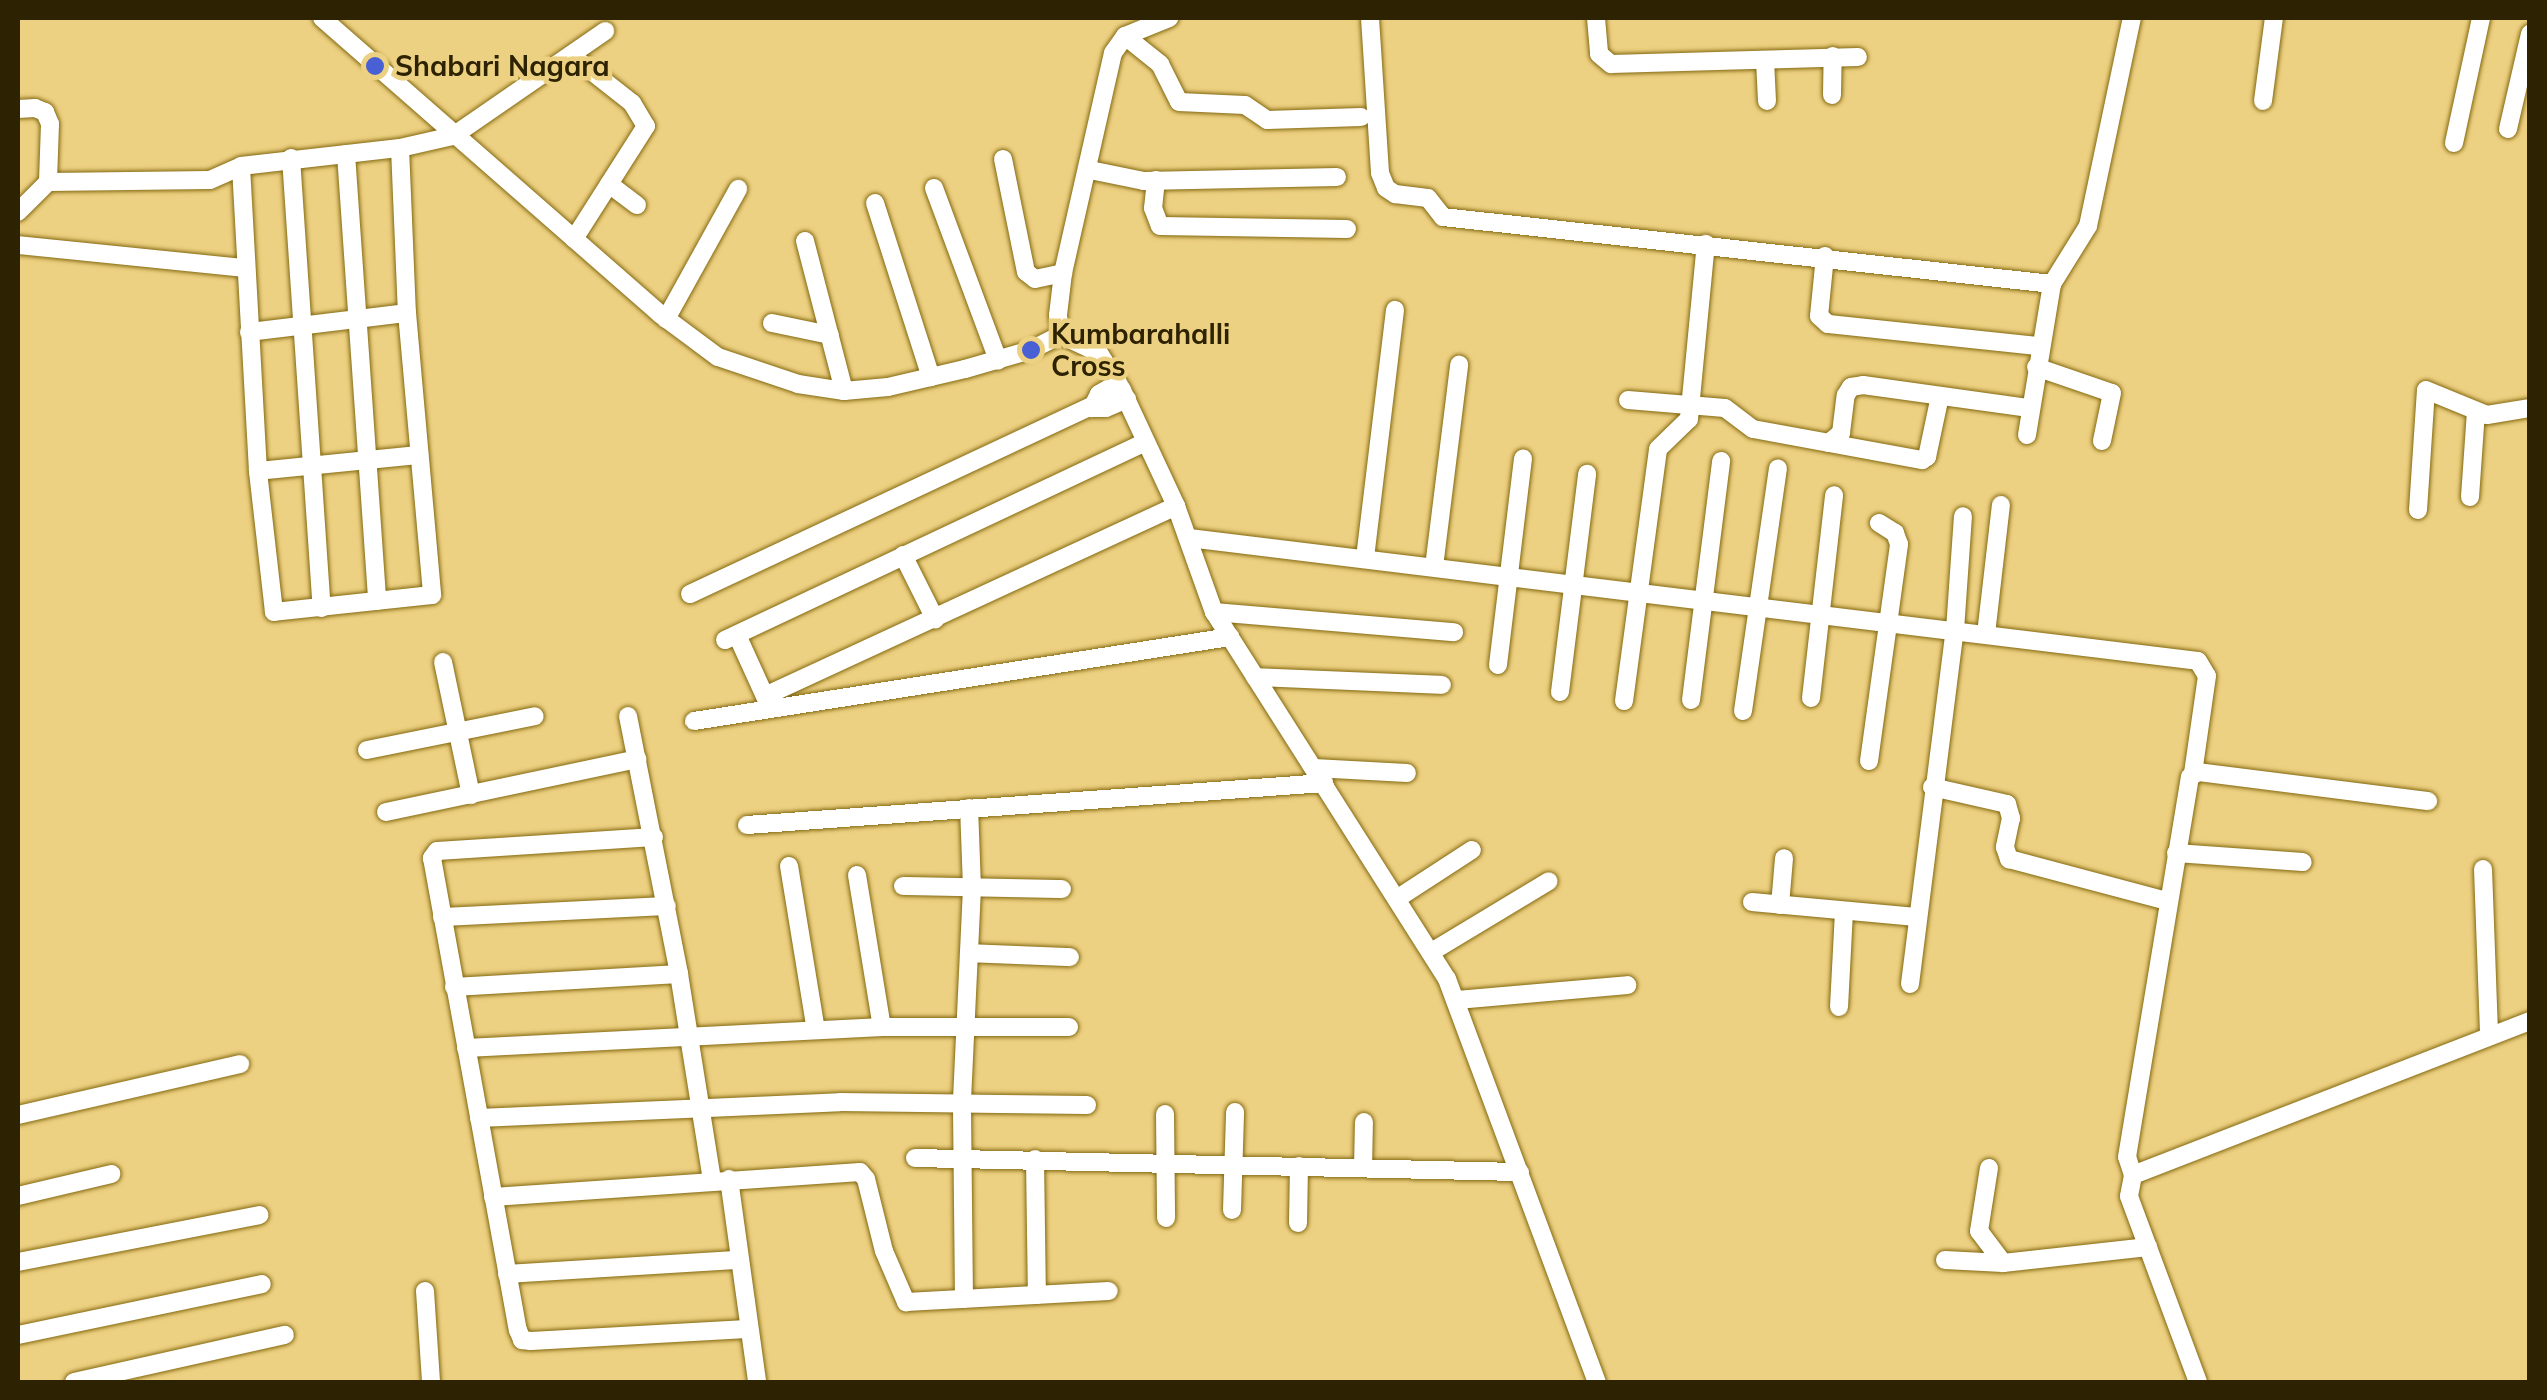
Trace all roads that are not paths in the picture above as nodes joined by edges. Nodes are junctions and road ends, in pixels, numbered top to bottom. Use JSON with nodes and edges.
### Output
{"nodes":[{"id":1,"x":322,"y":18,"type":"edge"},
{"id":2,"x":1169,"y":18,"type":"edge"},
{"id":3,"x":1370,"y":18,"type":"edge"},
{"id":4,"x":1596,"y":18,"type":"edge"},
{"id":5,"x":2132,"y":18,"type":"edge"},
{"id":6,"x":2274,"y":18,"type":"edge"},
{"id":7,"x":2482,"y":18,"type":"edge"},
{"id":8,"x":605,"y":31,"type":"dead end"},
{"id":9,"x":2529,"y":35,"type":"edge"},
{"id":10,"x":1125,"y":36,"type":"junction"},
{"id":11,"x":571,"y":55,"type":"junction"},
{"id":12,"x":1833,"y":56,"type":"junction"},
{"id":13,"x":1858,"y":57,"type":"dead end"},
{"id":14,"x":1765,"y":60,"type":"junction"},
{"id":15,"x":1832,"y":95,"type":"dead end"},
{"id":16,"x":1767,"y":101,"type":"dead end"},
{"id":17,"x":2263,"y":101,"type":"dead end"},
{"id":18,"x":18,"y":109,"type":"edge"},
{"id":19,"x":1361,"y":117,"type":"dead end"},
{"id":20,"x":2508,"y":129,"type":"dead end"},
{"id":21,"x":453,"y":136,"type":"junction"},
{"id":22,"x":2454,"y":143,"type":"dead end"},
{"id":23,"x":400,"y":148,"type":"junction"},
{"id":24,"x":346,"y":154,"type":"junction"},
{"id":25,"x":291,"y":158,"type":"junction"},
{"id":26,"x":1003,"y":159,"type":"dead end"},
{"id":27,"x":241,"y":166,"type":"junction"},
{"id":28,"x":1090,"y":170,"type":"junction"},
{"id":29,"x":1337,"y":177,"type":"dead end"},
{"id":30,"x":1156,"y":180,"type":"junction"},
{"id":31,"x":48,"y":182,"type":"junction"},
{"id":32,"x":609,"y":184,"type":"junction"},
{"id":33,"x":934,"y":188,"type":"dead end"},
{"id":34,"x":738,"y":189,"type":"dead end"},
{"id":35,"x":875,"y":203,"type":"dead end"},
{"id":36,"x":637,"y":205,"type":"dead end"},
{"id":37,"x":18,"y":212,"type":"edge"},
{"id":38,"x":1347,"y":229,"type":"dead end"},
{"id":39,"x":574,"y":239,"type":"junction"},
{"id":40,"x":805,"y":241,"type":"dead end"},
{"id":41,"x":1706,"y":244,"type":"junction"},
{"id":42,"x":18,"y":245,"type":"edge"},
{"id":43,"x":1825,"y":256,"type":"junction"},
{"id":44,"x":244,"y":268,"type":"junction"},
{"id":45,"x":1063,"y":273,"type":"junction"},
{"id":46,"x":2052,"y":284,"type":"junction"},
{"id":47,"x":1395,"y":310,"type":"dead end"},
{"id":48,"x":407,"y":313,"type":"junction"},
{"id":49,"x":354,"y":320,"type":"junction"},
{"id":50,"x":666,"y":320,"type":"junction"},
{"id":51,"x":772,"y":323,"type":"dead end"},
{"id":52,"x":300,"y":325,"type":"junction"},
{"id":53,"x":249,"y":332,"type":"junction"},
{"id":54,"x":830,"y":335,"type":"junction"},
{"id":55,"x":1061,"y":335,"type":"junction"},
{"id":56,"x":2038,"y":346,"type":"junction"},
{"id":57,"x":998,"y":360,"type":"junction"},
{"id":58,"x":1459,"y":365,"type":"dead end"},
{"id":59,"x":2036,"y":367,"type":"junction"},
{"id":60,"x":931,"y":377,"type":"junction"},
{"id":61,"x":844,"y":391,"type":"junction"},
{"id":62,"x":1122,"y":391,"type":"junction"},
{"id":63,"x":1940,"y":396,"type":"junction"},
{"id":64,"x":1628,"y":400,"type":"dead end"},
{"id":65,"x":1690,"y":404,"type":"junction"},
{"id":66,"x":2030,"y":408,"type":"junction"},
{"id":67,"x":2521,"y":408,"type":"edge"},
{"id":68,"x":2482,"y":413,"type":"junction"},
{"id":69,"x":2028,"y":435,"type":"dead end"},
{"id":70,"x":2102,"y":441,"type":"dead end"},
{"id":71,"x":1145,"y":442,"type":"junction"},
{"id":72,"x":1828,"y":443,"type":"junction"},
{"id":73,"x":420,"y":455,"type":"junction"},
{"id":74,"x":1523,"y":459,"type":"dead end"},
{"id":75,"x":367,"y":460,"type":"junction"},
{"id":76,"x":1721,"y":462,"type":"dead end"},
{"id":77,"x":313,"y":466,"type":"junction"},
{"id":78,"x":1778,"y":469,"type":"dead end"},
{"id":79,"x":258,"y":471,"type":"junction"},
{"id":80,"x":1587,"y":474,"type":"dead end"},
{"id":81,"x":1834,"y":495,"type":"dead end"},
{"id":82,"x":2470,"y":496,"type":"dead end"},
{"id":83,"x":2001,"y":505,"type":"dead end"},
{"id":84,"x":1176,"y":506,"type":"junction"},
{"id":85,"x":2418,"y":510,"type":"dead end"},
{"id":86,"x":1963,"y":516,"type":"dead end"},
{"id":87,"x":1879,"y":523,"type":"dead end"},
{"id":88,"x":1188,"y":538,"type":"junction"},
{"id":89,"x":903,"y":556,"type":"junction"},
{"id":90,"x":1365,"y":558,"type":"junction"},
{"id":91,"x":1434,"y":567,"type":"junction"},
{"id":92,"x":1508,"y":576,"type":"junction"},
{"id":93,"x":1574,"y":583,"type":"junction"},
{"id":94,"x":1636,"y":591,"type":"junction"},
{"id":95,"x":690,"y":594,"type":"dead end"},
{"id":96,"x":1703,"y":600,"type":"junction"},
{"id":97,"x":377,"y":601,"type":"junction"},
{"id":98,"x":322,"y":608,"type":"junction"},
{"id":99,"x":1756,"y":608,"type":"junction"},
{"id":100,"x":1214,"y":612,"type":"junction"},
{"id":101,"x":1820,"y":616,"type":"junction"},
{"id":102,"x":934,"y":620,"type":"junction"},
{"id":103,"x":1888,"y":623,"type":"junction"},
{"id":104,"x":1955,"y":630,"type":"junction"},
{"id":105,"x":1454,"y":632,"type":"dead end"},
{"id":106,"x":1986,"y":634,"type":"junction"},
{"id":107,"x":1230,"y":637,"type":"junction"},
{"id":108,"x":444,"y":662,"type":"dead end"},
{"id":109,"x":1498,"y":665,"type":"dead end"},
{"id":110,"x":1256,"y":677,"type":"junction"},
{"id":111,"x":1442,"y":685,"type":"dead end"},
{"id":112,"x":1560,"y":692,"type":"dead end"},
{"id":113,"x":1811,"y":698,"type":"dead end"},
{"id":114,"x":1691,"y":700,"type":"dead end"},
{"id":115,"x":1624,"y":701,"type":"dead end"},
{"id":116,"x":768,"y":702,"type":"junction"},
{"id":117,"x":1743,"y":711,"type":"dead end"},
{"id":118,"x":535,"y":716,"type":"dead end"},
{"id":119,"x":628,"y":716,"type":"dead end"},
{"id":120,"x":694,"y":721,"type":"dead end"},
{"id":121,"x":458,"y":732,"type":"junction"},
{"id":122,"x":367,"y":750,"type":"dead end"},
{"id":123,"x":636,"y":759,"type":"junction"},
{"id":124,"x":1869,"y":761,"type":"dead end"},
{"id":125,"x":1407,"y":773,"type":"dead end"},
{"id":126,"x":2193,"y":773,"type":"junction"},
{"id":127,"x":1318,"y":775,"type":"junction"},
{"id":128,"x":1932,"y":788,"type":"junction"},
{"id":129,"x":471,"y":795,"type":"junction"},
{"id":130,"x":2428,"y":800,"type":"dead end"},
{"id":131,"x":969,"y":808,"type":"junction"},
{"id":132,"x":386,"y":812,"type":"dead end"},
{"id":133,"x":747,"y":825,"type":"dead end"},
{"id":134,"x":654,"y":837,"type":"junction"},
{"id":135,"x":1472,"y":850,"type":"dead end"},
{"id":136,"x":2176,"y":853,"type":"junction"},
{"id":137,"x":1784,"y":858,"type":"dead end"},
{"id":138,"x":2303,"y":862,"type":"dead end"},
{"id":139,"x":789,"y":866,"type":"dead end"},
{"id":140,"x":2483,"y":869,"type":"dead end"},
{"id":141,"x":857,"y":875,"type":"dead end"},
{"id":142,"x":1549,"y":882,"type":"dead end"},
{"id":143,"x":904,"y":886,"type":"dead end"},
{"id":144,"x":972,"y":888,"type":"junction"},
{"id":145,"x":1062,"y":888,"type":"dead end"},
{"id":146,"x":1398,"y":898,"type":"junction"},
{"id":147,"x":2167,"y":901,"type":"junction"},
{"id":148,"x":1752,"y":902,"type":"dead end"},
{"id":149,"x":1780,"y":904,"type":"junction"},
{"id":150,"x":667,"y":906,"type":"junction"},
{"id":151,"x":1844,"y":911,"type":"junction"},
{"id":152,"x":442,"y":917,"type":"junction"},
{"id":153,"x":1916,"y":917,"type":"junction"},
{"id":154,"x":1433,"y":951,"type":"junction"},
{"id":155,"x":970,"y":953,"type":"junction"},
{"id":156,"x":1070,"y":957,"type":"dead end"},
{"id":157,"x":679,"y":974,"type":"junction"},
{"id":158,"x":1627,"y":984,"type":"dead end"},
{"id":159,"x":1910,"y":984,"type":"dead end"},
{"id":160,"x":454,"y":987,"type":"junction"},
{"id":161,"x":1457,"y":1000,"type":"junction"},
{"id":162,"x":1838,"y":1007,"type":"dead end"},
{"id":163,"x":2530,"y":1021,"type":"edge"},
{"id":164,"x":882,"y":1027,"type":"junction"},
{"id":165,"x":967,"y":1027,"type":"junction"},
{"id":166,"x":1069,"y":1028,"type":"dead end"},
{"id":167,"x":816,"y":1030,"type":"junction"},
{"id":168,"x":2488,"y":1036,"type":"junction"},
{"id":169,"x":688,"y":1039,"type":"junction"},
{"id":170,"x":466,"y":1048,"type":"junction"},
{"id":171,"x":240,"y":1064,"type":"dead end"},
{"id":172,"x":962,"y":1100,"type":"junction"},
{"id":173,"x":1087,"y":1105,"type":"dead end"},
{"id":174,"x":700,"y":1107,"type":"junction"},
{"id":175,"x":1235,"y":1112,"type":"dead end"},
{"id":176,"x":1166,"y":1114,"type":"dead end"},
{"id":177,"x":18,"y":1115,"type":"edge"},
{"id":178,"x":478,"y":1118,"type":"junction"},
{"id":179,"x":1364,"y":1122,"type":"dead end"},
{"id":180,"x":964,"y":1157,"type":"junction"},
{"id":181,"x":915,"y":1158,"type":"dead end"},
{"id":182,"x":1034,"y":1159,"type":"junction"},
{"id":183,"x":1166,"y":1162,"type":"junction"},
{"id":184,"x":1234,"y":1164,"type":"junction"},
{"id":185,"x":1298,"y":1166,"type":"junction"},
{"id":186,"x":1363,"y":1168,"type":"junction"},
{"id":187,"x":1989,"y":1168,"type":"dead end"},
{"id":188,"x":1520,"y":1172,"type":"junction"},
{"id":189,"x":111,"y":1174,"type":"dead end"},
{"id":190,"x":2133,"y":1175,"type":"junction"},
{"id":191,"x":721,"y":1180,"type":"junction"},
{"id":192,"x":18,"y":1196,"type":"edge"},
{"id":193,"x":493,"y":1197,"type":"junction"},
{"id":194,"x":1232,"y":1210,"type":"dead end"},
{"id":195,"x":259,"y":1214,"type":"dead end"},
{"id":196,"x":1166,"y":1218,"type":"dead end"},
{"id":197,"x":1298,"y":1223,"type":"dead end"},
{"id":198,"x":2148,"y":1247,"type":"junction"},
{"id":199,"x":739,"y":1260,"type":"junction"},
{"id":200,"x":1946,"y":1260,"type":"dead end"},
{"id":201,"x":18,"y":1262,"type":"edge"},
{"id":202,"x":2002,"y":1263,"type":"junction"},
{"id":203,"x":508,"y":1274,"type":"junction"},
{"id":204,"x":262,"y":1284,"type":"dead end"},
{"id":205,"x":425,"y":1291,"type":"dead end"},
{"id":206,"x":1109,"y":1291,"type":"dead end"},
{"id":207,"x":1037,"y":1295,"type":"junction"},
{"id":208,"x":964,"y":1299,"type":"junction"},
{"id":209,"x":747,"y":1328,"type":"junction"},
{"id":210,"x":18,"y":1335,"type":"edge"},
{"id":211,"x":285,"y":1335,"type":"dead end"},
{"id":212,"x":162,"y":1363,"type":"junction"},
{"id":213,"x":74,"y":1382,"type":"edge"},
{"id":214,"x":164,"y":1382,"type":"edge"},
{"id":215,"x":431,"y":1382,"type":"edge"},
{"id":216,"x":758,"y":1382,"type":"edge"},
{"id":217,"x":1597,"y":1382,"type":"edge"},
{"id":218,"x":2198,"y":1382,"type":"edge"}],
"edges":[{"from":1,"to":21,"type":"street"},
{"from":2,"to":10,"type":"street"},
{"from":3,"to":41,"type":"street"},
{"from":4,"to":14,"type":"street"},
{"from":5,"to":46,"type":"street"},
{"from":6,"to":17,"type":"street"},
{"from":7,"to":22,"type":"street"},
{"from":8,"to":11,"type":"street"},
{"from":9,"to":20,"type":"street"},
{"from":10,"to":19,"type":"street"},
{"from":10,"to":28,"type":"street"},
{"from":11,"to":21,"type":"street"},
{"from":11,"to":32,"type":"street"},
{"from":12,"to":13,"type":"street"},
{"from":12,"to":14,"type":"street"},
{"from":12,"to":15,"type":"street"},
{"from":14,"to":16,"type":"street"},
{"from":18,"to":31,"type":"street"},
{"from":21,"to":23,"type":"street"},
{"from":21,"to":39,"type":"street"},
{"from":23,"to":24,"type":"street"},
{"from":23,"to":48,"type":"street"},
{"from":24,"to":25,"type":"street"},
{"from":24,"to":49,"type":"street"},
{"from":25,"to":27,"type":"street"},
{"from":25,"to":52,"type":"street"},
{"from":26,"to":45,"type":"street"},
{"from":27,"to":31,"type":"street"},
{"from":27,"to":44,"type":"street"},
{"from":28,"to":30,"type":"street"},
{"from":28,"to":45,"type":"street"},
{"from":29,"to":30,"type":"street"},
{"from":30,"to":38,"type":"street"},
{"from":31,"to":37,"type":"street"},
{"from":32,"to":36,"type":"street"},
{"from":32,"to":39,"type":"street"},
{"from":33,"to":57,"type":"street"},
{"from":34,"to":50,"type":"street"},
{"from":35,"to":60,"type":"street"},
{"from":39,"to":50,"type":"street"},
{"from":40,"to":54,"type":"street"},
{"from":41,"to":43,"type":"street"},
{"from":41,"to":65,"type":"street"},
{"from":42,"to":44,"type":"street"},
{"from":43,"to":46,"type":"street"},
{"from":43,"to":56,"type":"street"},
{"from":44,"to":53,"type":"street"},
{"from":45,"to":55,"type":"street"},
{"from":46,"to":56,"type":"street"},
{"from":47,"to":90,"type":"street"},
{"from":48,"to":49,"type":"street"},
{"from":48,"to":73,"type":"street"},
{"from":49,"to":52,"type":"street"},
{"from":49,"to":75,"type":"street"},
{"from":50,"to":61,"type":"street"},
{"from":51,"to":54,"type":"street"},
{"from":52,"to":53,"type":"street"},
{"from":52,"to":77,"type":"street"},
{"from":53,"to":79,"type":"street"},
{"from":54,"to":61,"type":"street"},
{"from":55,"to":57,"type":"street"},
{"from":55,"to":62,"type":"street"},
{"from":56,"to":59,"type":"street"},
{"from":57,"to":60,"type":"street"},
{"from":58,"to":91,"type":"street"},
{"from":59,"to":66,"type":"street"},
{"from":59,"to":70,"type":"street"},
{"from":60,"to":61,"type":"street"},
{"from":62,"to":71,"type":"street"},
{"from":62,"to":95,"type":"street"},
{"from":63,"to":66,"type":"street"},
{"from":63,"to":72,"type":"street"},
{"from":63,"to":72,"type":"street"},
{"from":64,"to":65,"type":"street"},
{"from":65,"to":72,"type":"street"},
{"from":65,"to":94,"type":"street"},
{"from":66,"to":69,"type":"street"},
{"from":67,"to":68,"type":"street"},
{"from":68,"to":82,"type":"street"},
{"from":68,"to":85,"type":"street"},
{"from":71,"to":84,"type":"street"},
{"from":71,"to":89,"type":"street"},
{"from":73,"to":75,"type":"street"},
{"from":73,"to":97,"type":"street"},
{"from":74,"to":92,"type":"street"},
{"from":75,"to":77,"type":"street"},
{"from":75,"to":97,"type":"street"},
{"from":76,"to":96,"type":"street"},
{"from":77,"to":79,"type":"street"},
{"from":77,"to":98,"type":"street"},
{"from":78,"to":99,"type":"street"},
{"from":79,"to":98,"type":"street"},
{"from":80,"to":93,"type":"street"},
{"from":81,"to":101,"type":"street"},
{"from":83,"to":106,"type":"street"},
{"from":84,"to":88,"type":"street"},
{"from":84,"to":102,"type":"street"},
{"from":86,"to":104,"type":"street"},
{"from":87,"to":103,"type":"street"},
{"from":88,"to":90,"type":"street"},
{"from":88,"to":100,"type":"street"},
{"from":89,"to":102,"type":"street"},
{"from":89,"to":116,"type":"street"},
{"from":90,"to":91,"type":"street"},
{"from":91,"to":92,"type":"street"},
{"from":92,"to":93,"type":"street"},
{"from":92,"to":109,"type":"street"},
{"from":93,"to":94,"type":"street"},
{"from":93,"to":112,"type":"street"},
{"from":94,"to":96,"type":"street"},
{"from":94,"to":115,"type":"street"},
{"from":96,"to":99,"type":"street"},
{"from":96,"to":114,"type":"street"},
{"from":97,"to":98,"type":"street"},
{"from":99,"to":101,"type":"street"},
{"from":99,"to":117,"type":"street"},
{"from":100,"to":105,"type":"street"},
{"from":100,"to":107,"type":"street"},
{"from":101,"to":103,"type":"street"},
{"from":101,"to":113,"type":"street"},
{"from":102,"to":116,"type":"street"},
{"from":103,"to":104,"type":"street"},
{"from":103,"to":124,"type":"street"},
{"from":104,"to":106,"type":"street"},
{"from":104,"to":128,"type":"street"},
{"from":106,"to":126,"type":"street"},
{"from":107,"to":110,"type":"street"},
{"from":107,"to":116,"type":"street"},
{"from":108,"to":121,"type":"street"},
{"from":110,"to":111,"type":"street"},
{"from":110,"to":127,"type":"street"},
{"from":116,"to":120,"type":"street"},
{"from":118,"to":121,"type":"street"},
{"from":119,"to":123,"type":"street"},
{"from":121,"to":122,"type":"street"},
{"from":121,"to":129,"type":"street"},
{"from":123,"to":129,"type":"street"},
{"from":123,"to":134,"type":"street"},
{"from":125,"to":127,"type":"street"},
{"from":126,"to":130,"type":"street"},
{"from":126,"to":136,"type":"street"},
{"from":127,"to":131,"type":"street"},
{"from":127,"to":146,"type":"street"},
{"from":128,"to":147,"type":"street"},
{"from":128,"to":153,"type":"street"},
{"from":129,"to":132,"type":"street"},
{"from":131,"to":133,"type":"street"},
{"from":131,"to":144,"type":"street"},
{"from":134,"to":150,"type":"street"},
{"from":134,"to":152,"type":"street"},
{"from":135,"to":146,"type":"street"},
{"from":136,"to":138,"type":"street"},
{"from":136,"to":147,"type":"street"},
{"from":137,"to":149,"type":"street"},
{"from":139,"to":167,"type":"street"},
{"from":140,"to":168,"type":"street"},
{"from":141,"to":164,"type":"street"},
{"from":142,"to":154,"type":"street"},
{"from":143,"to":144,"type":"street"},
{"from":144,"to":145,"type":"street"},
{"from":144,"to":155,"type":"street"},
{"from":146,"to":154,"type":"street"},
{"from":147,"to":190,"type":"street"},
{"from":148,"to":149,"type":"street"},
{"from":149,"to":151,"type":"street"},
{"from":150,"to":152,"type":"street"},
{"from":150,"to":157,"type":"street"},
{"from":151,"to":153,"type":"street"},
{"from":151,"to":162,"type":"street"},
{"from":152,"to":160,"type":"street"},
{"from":153,"to":159,"type":"street"},
{"from":154,"to":161,"type":"street"},
{"from":155,"to":156,"type":"street"},
{"from":155,"to":165,"type":"street"},
{"from":157,"to":160,"type":"street"},
{"from":157,"to":169,"type":"street"},
{"from":158,"to":161,"type":"street"},
{"from":160,"to":170,"type":"street"},
{"from":161,"to":188,"type":"street"},
{"from":163,"to":168,"type":"street"},
{"from":164,"to":165,"type":"street"},
{"from":164,"to":167,"type":"street"},
{"from":165,"to":166,"type":"street"},
{"from":165,"to":172,"type":"street"},
{"from":167,"to":169,"type":"street"},
{"from":168,"to":190,"type":"street"},
{"from":169,"to":170,"type":"street"},
{"from":169,"to":174,"type":"street"},
{"from":170,"to":178,"type":"street"},
{"from":171,"to":177,"type":"street"},
{"from":172,"to":173,"type":"street"},
{"from":172,"to":174,"type":"street"},
{"from":172,"to":180,"type":"street"},
{"from":174,"to":178,"type":"street"},
{"from":174,"to":191,"type":"street"},
{"from":175,"to":184,"type":"street"},
{"from":176,"to":183,"type":"street"},
{"from":178,"to":193,"type":"street"},
{"from":179,"to":186,"type":"street"},
{"from":180,"to":181,"type":"street"},
{"from":180,"to":182,"type":"street"},
{"from":180,"to":208,"type":"street"},
{"from":182,"to":183,"type":"street"},
{"from":182,"to":207,"type":"street"},
{"from":183,"to":184,"type":"street"},
{"from":183,"to":196,"type":"street"},
{"from":184,"to":185,"type":"street"},
{"from":184,"to":194,"type":"street"},
{"from":185,"to":186,"type":"street"},
{"from":185,"to":197,"type":"street"},
{"from":186,"to":188,"type":"street"},
{"from":187,"to":202,"type":"street"},
{"from":188,"to":217,"type":"street"},
{"from":189,"to":192,"type":"street"},
{"from":190,"to":198,"type":"street"},
{"from":191,"to":193,"type":"street"},
{"from":191,"to":199,"type":"street"},
{"from":191,"to":208,"type":"street"},
{"from":193,"to":203,"type":"street"},
{"from":195,"to":201,"type":"street"},
{"from":198,"to":202,"type":"street"},
{"from":198,"to":218,"type":"street"},
{"from":199,"to":203,"type":"street"},
{"from":199,"to":209,"type":"street"},
{"from":200,"to":202,"type":"street"},
{"from":203,"to":209,"type":"street"},
{"from":204,"to":210,"type":"street"},
{"from":205,"to":215,"type":"street"},
{"from":206,"to":207,"type":"street"},
{"from":207,"to":208,"type":"street"},
{"from":209,"to":216,"type":"street"},
{"from":211,"to":212,"type":"street"},
{"from":212,"to":213,"type":"street"},
{"from":212,"to":214,"type":"street"}]}
